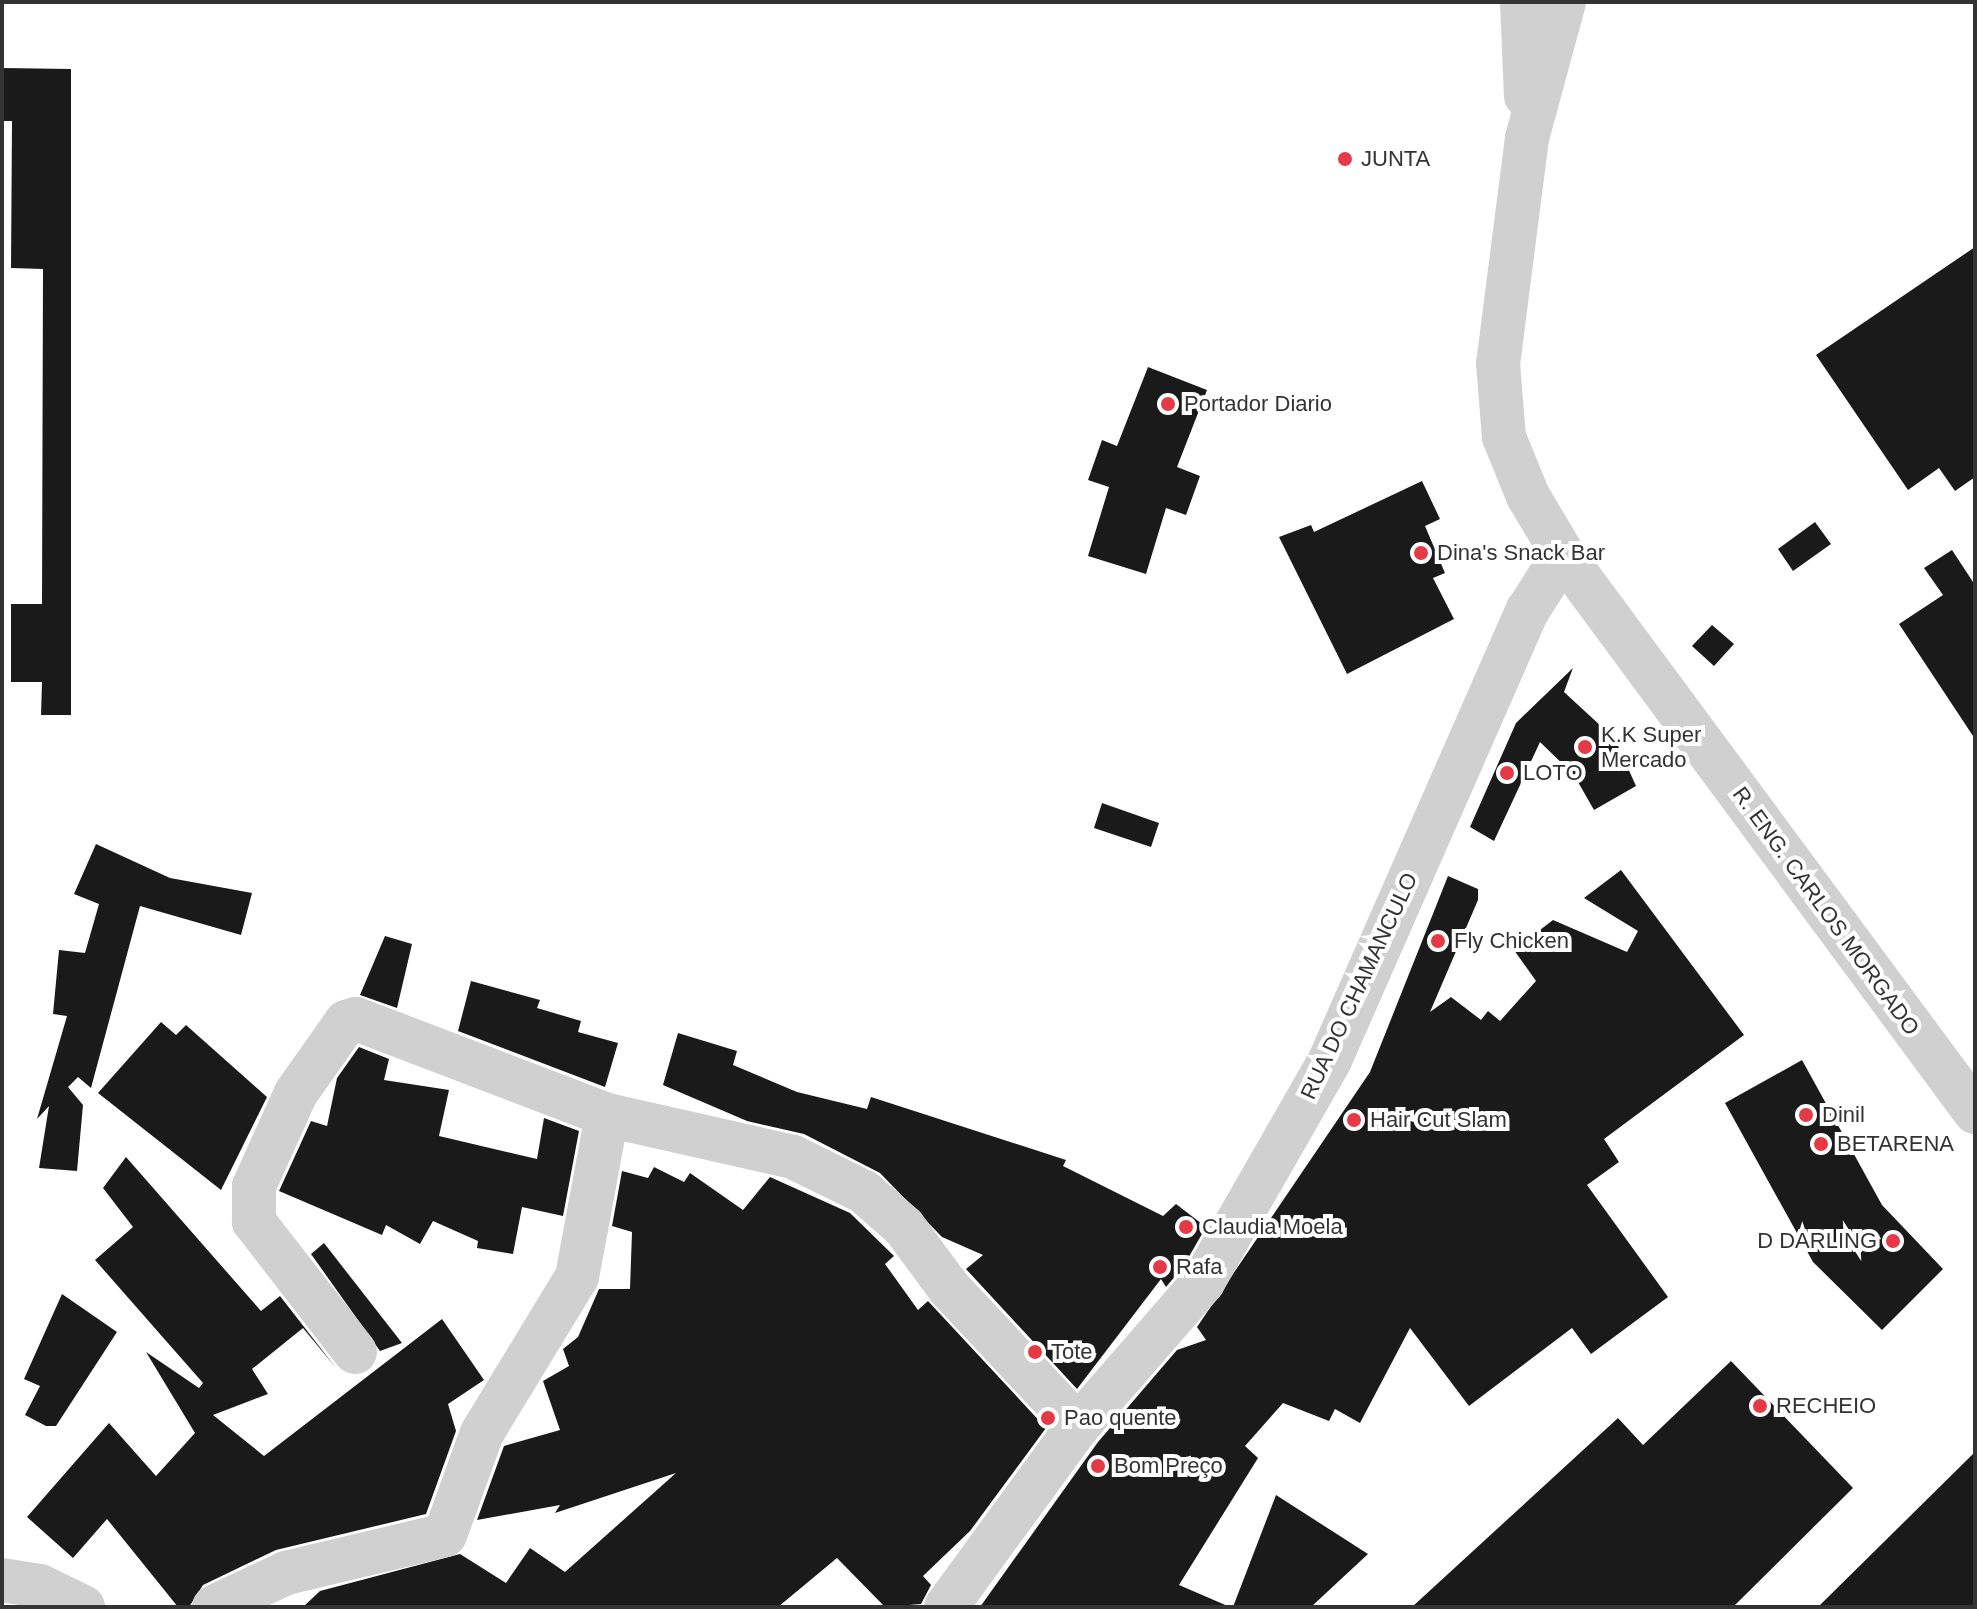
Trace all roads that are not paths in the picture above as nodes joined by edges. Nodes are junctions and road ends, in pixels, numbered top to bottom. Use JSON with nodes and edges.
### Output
{"nodes":[{"id":1,"x":1522,"y":2,"type":"edge"},
{"id":2,"x":1564,"y":2,"type":"edge"},
{"id":3,"x":1527,"y":138,"type":"junction"},
{"id":4,"x":1563,"y":555,"type":"junction"},
{"id":5,"x":1975,"y":1112,"type":"edge"},
{"id":6,"x":607,"y":1115,"type":"junction"},
{"id":7,"x":355,"y":1352,"type":"dead end"},
{"id":8,"x":1066,"y":1440,"type":"junction"},
{"id":9,"x":2,"y":1580,"type":"edge"},
{"id":10,"x":83,"y":1607,"type":"edge"},
{"id":11,"x":214,"y":1607,"type":"edge"},
{"id":12,"x":946,"y":1607,"type":"edge"}],
"edges":[{"from":1,"to":3,"type":"street"},
{"from":2,"to":3,"type":"street"},
{"from":3,"to":4,"type":"street","name":"R. ENG. CARLOS MORGADO"},
{"from":4,"to":5,"type":"street","name":"R. ENG. CARLOS MORGADO"},
{"from":4,"to":8,"type":"street","name":"RUA DO CHAMANCULO"},
{"from":6,"to":7,"type":"street"},
{"from":6,"to":8,"type":"street"},
{"from":6,"to":11,"type":"street"},
{"from":8,"to":12,"type":"street","name":"RUA DO CHAMANCULO"},
{"from":9,"to":10,"type":"street"}]}
